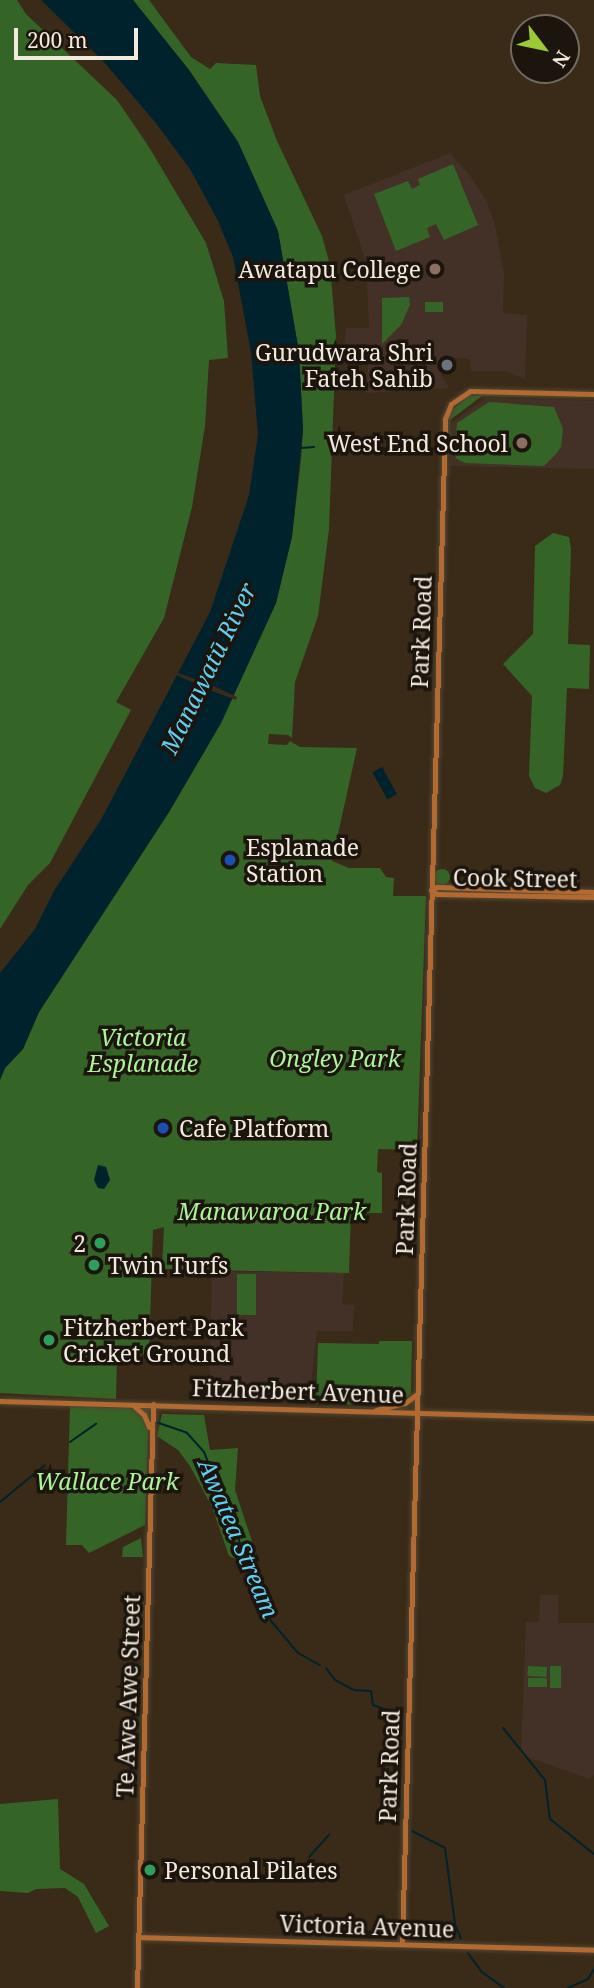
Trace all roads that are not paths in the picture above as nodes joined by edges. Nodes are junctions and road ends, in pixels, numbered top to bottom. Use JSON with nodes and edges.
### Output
{"nodes":[{"id":1,"x":594,"y":394,"type":"edge"},
{"id":2,"x":431,"y":890,"type":"junction"},
{"id":3,"x":594,"y":895,"type":"edge"},
{"id":4,"x":417,"y":1394,"type":"junction"},
{"id":5,"x":0,"y":1401,"type":"edge"},
{"id":6,"x":131,"y":1404,"type":"junction"},
{"id":7,"x":153,"y":1404,"type":"junction"},
{"id":8,"x":372,"y":1411,"type":"junction"},
{"id":9,"x":416,"y":1412,"type":"junction"},
{"id":10,"x":594,"y":1418,"type":"edge"},
{"id":11,"x":151,"y":1455,"type":"junction"},
{"id":12,"x":139,"y":1937,"type":"junction"},
{"id":13,"x":402,"y":1943,"type":"junction"},
{"id":14,"x":594,"y":1950,"type":"edge"},
{"id":15,"x":137,"y":1988,"type":"edge"}],
"edges":[{"from":1,"to":2,"type":"main road","name":"Park Road"},
{"from":2,"to":3,"type":"main road","name":"Cook Street"},
{"from":2,"to":4,"type":"main road","name":"Park Road"},
{"from":4,"to":8,"type":"main road"},
{"from":4,"to":9,"type":"main road","name":"Park Road"},
{"from":5,"to":6,"type":"main road","name":"Fitzherbert Avenue"},
{"from":6,"to":7,"type":"main road","name":"Fitzherbert Avenue"},
{"from":6,"to":11,"type":"main road"},
{"from":7,"to":8,"type":"main road","name":"Fitzherbert Avenue"},
{"from":7,"to":11,"type":"main road","name":"Te Awe Awe Street"},
{"from":8,"to":9,"type":"main road","name":"Fitzherbert Avenue"},
{"from":9,"to":10,"type":"main road","name":"Fitzherbert Avenue"},
{"from":9,"to":13,"type":"main road","name":"Park Road"},
{"from":11,"to":12,"type":"main road","name":"Te Awe Awe Street"},
{"from":12,"to":13,"type":"main road","name":"Victoria Avenue"},
{"from":12,"to":15,"type":"main road","name":"Te Awe Awe Street"},
{"from":13,"to":14,"type":"main road","name":"Victoria Avenue"}]}
